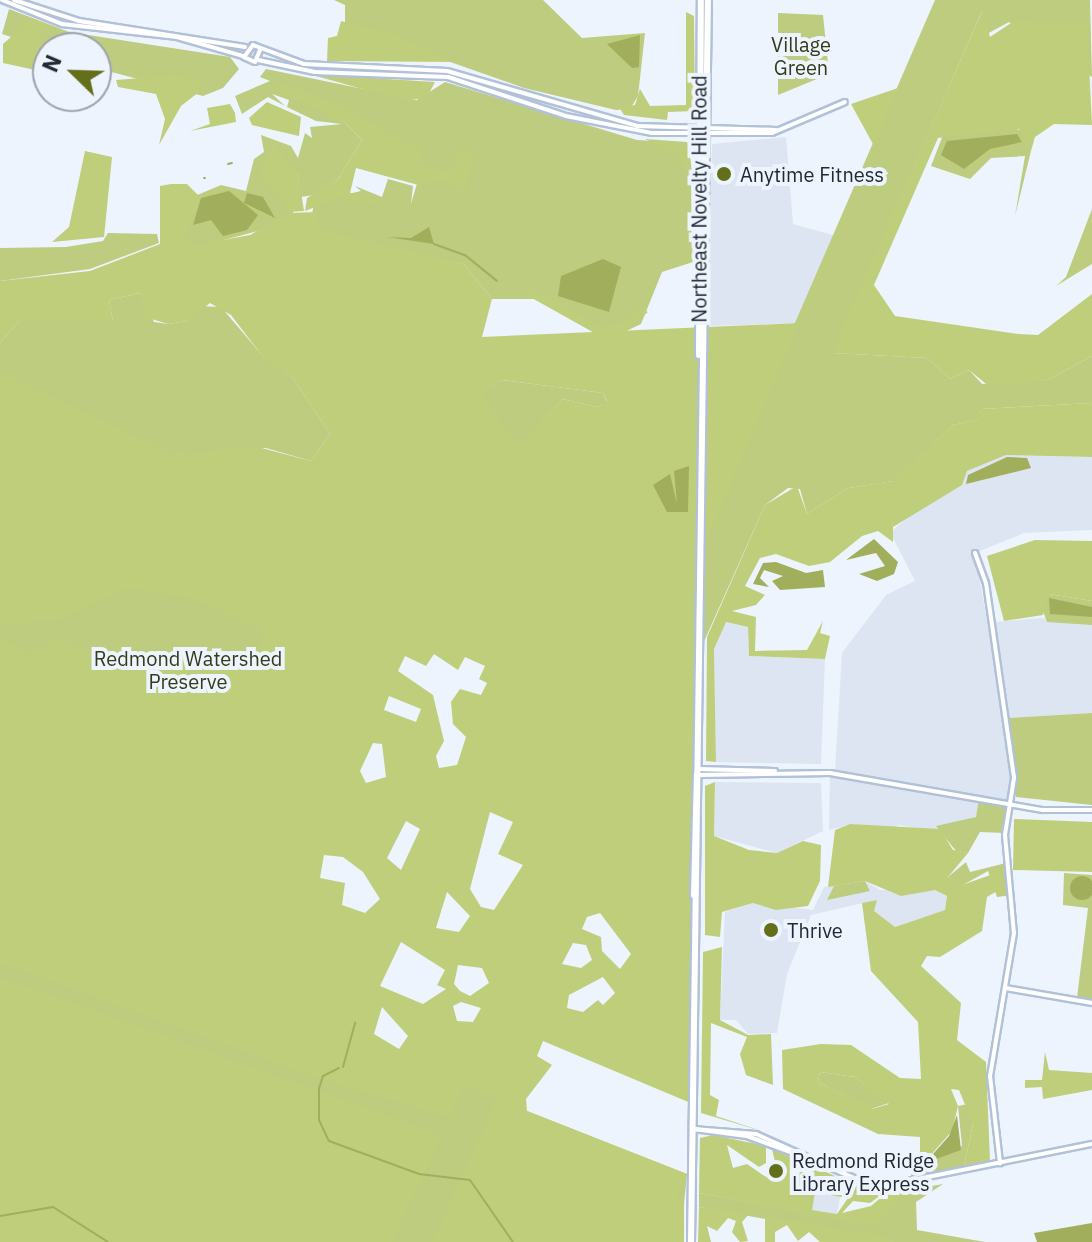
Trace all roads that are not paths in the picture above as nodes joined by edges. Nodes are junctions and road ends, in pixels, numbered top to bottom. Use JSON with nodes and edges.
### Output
{"nodes":[{"id":1,"x":2,"y":0,"type":"edge"},
{"id":2,"x":14,"y":0,"type":"edge"},
{"id":3,"x":701,"y":0,"type":"edge"},
{"id":4,"x":708,"y":0,"type":"edge"},
{"id":5,"x":247,"y":47,"type":"junction"},
{"id":6,"x":260,"y":50,"type":"junction"},
{"id":7,"x":244,"y":57,"type":"junction"},
{"id":8,"x":258,"y":60,"type":"junction"},
{"id":9,"x":845,"y":102,"type":"dead end"},
{"id":10,"x":703,"y":132,"type":"junction"},
{"id":11,"x":975,"y":553,"type":"dead end"},
{"id":12,"x":698,"y":772,"type":"junction"},
{"id":13,"x":1011,"y":804,"type":"junction"},
{"id":14,"x":1092,"y":810,"type":"edge"},
{"id":15,"x":1006,"y":988,"type":"junction"},
{"id":16,"x":1092,"y":1003,"type":"edge"},
{"id":17,"x":693,"y":1129,"type":"junction"},
{"id":18,"x":1092,"y":1144,"type":"edge"},
{"id":19,"x":1000,"y":1163,"type":"junction"},
{"id":20,"x":691,"y":1242,"type":"edge"}],
"edges":[{"from":1,"to":7,"type":"street"},
{"from":2,"to":5,"type":"street"},
{"from":3,"to":10,"type":"main road","name":"Northeast Novelty Hill Road"},
{"from":4,"to":10,"type":"main road","name":"Northeast Novelty Hill Road"},
{"from":5,"to":6,"type":"street"},
{"from":5,"to":7,"type":"street"},
{"from":6,"to":8,"type":"street"},
{"from":6,"to":10,"type":"street"},
{"from":7,"to":8,"type":"street"},
{"from":8,"to":10,"type":"street"},
{"from":9,"to":10,"type":"street"},
{"from":10,"to":12,"type":"main road","name":"Northeast Novelty Hill Road"},
{"from":11,"to":13,"type":"street"},
{"from":12,"to":13,"type":"street"},
{"from":12,"to":17,"type":"main road","name":"Northeast Novelty Hill Road"},
{"from":13,"to":14,"type":"street"},
{"from":13,"to":15,"type":"street"},
{"from":15,"to":16,"type":"street"},
{"from":15,"to":19,"type":"street"},
{"from":17,"to":19,"type":"street"},
{"from":17,"to":20,"type":"main road","name":"Northeast Novelty Hill Road"},
{"from":18,"to":19,"type":"street"}]}
